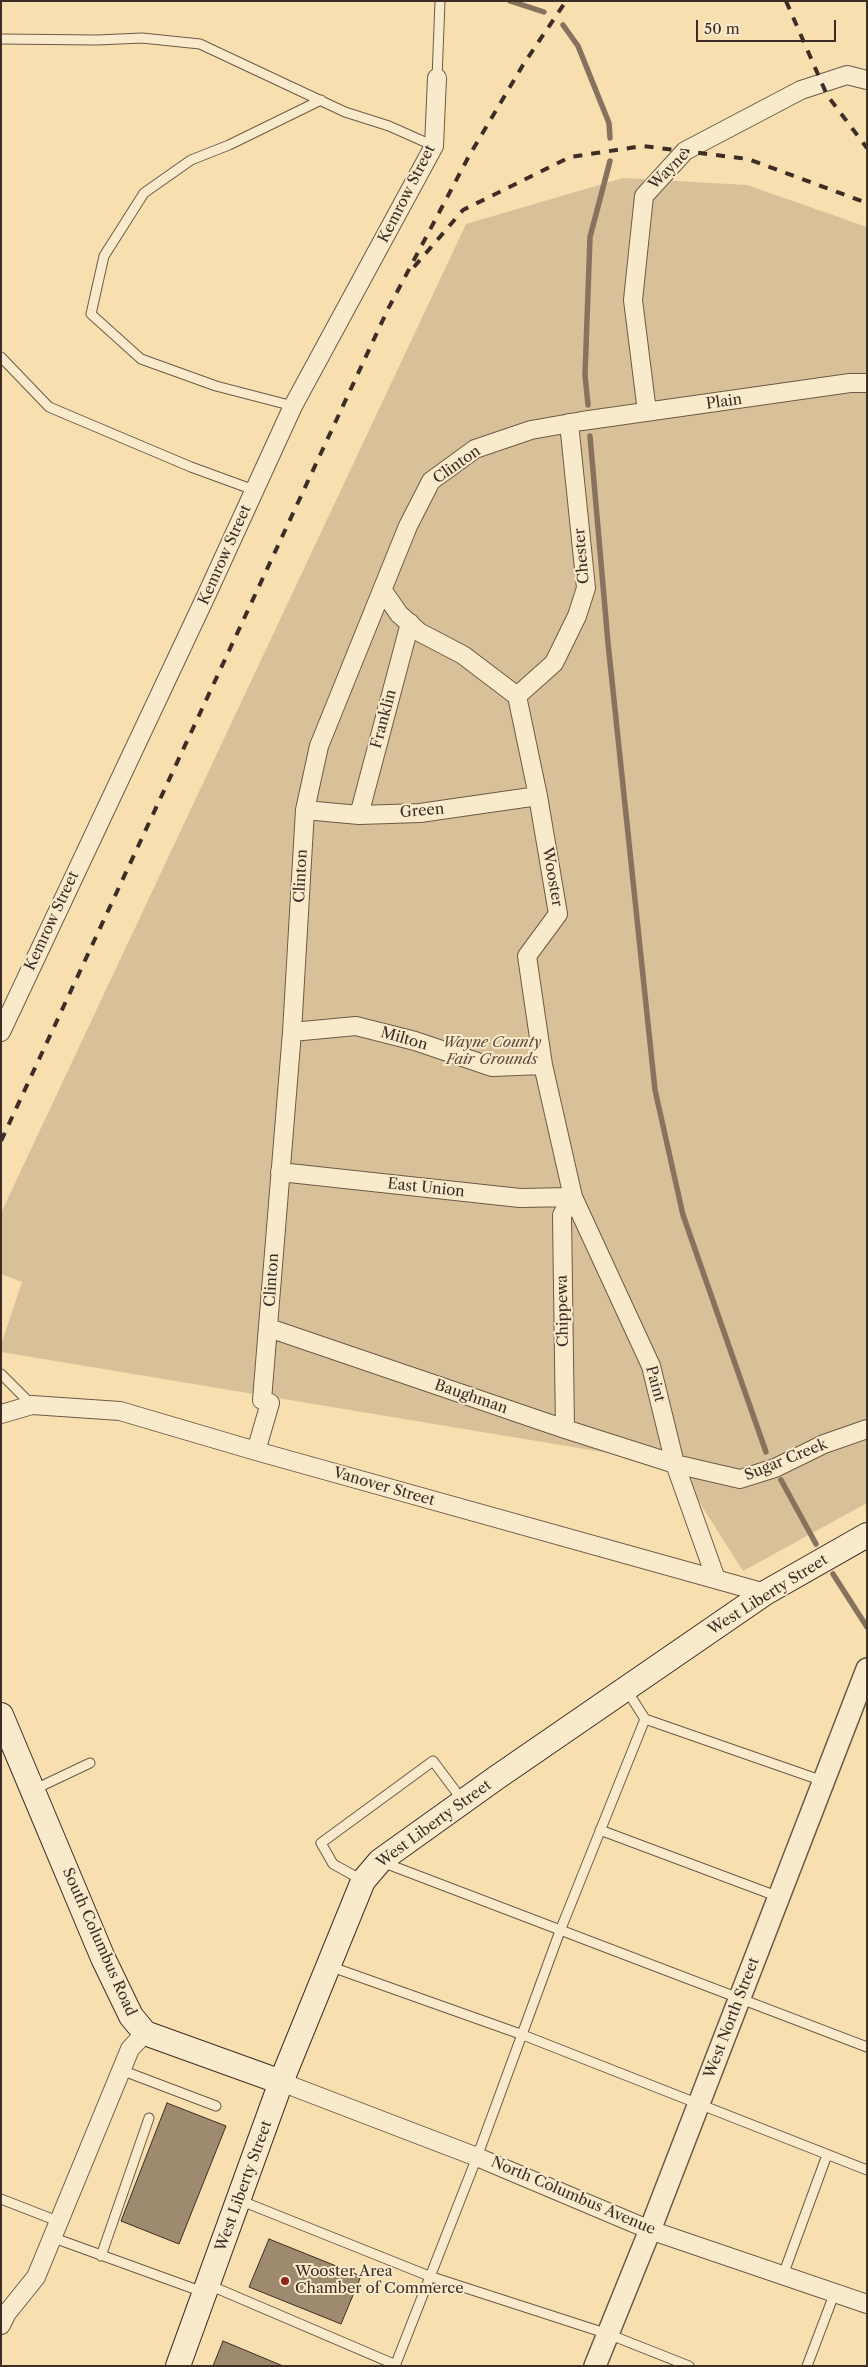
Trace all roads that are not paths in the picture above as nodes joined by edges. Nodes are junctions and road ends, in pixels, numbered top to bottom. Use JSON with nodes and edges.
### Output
{"nodes":[{"id":1,"x":440,"y":1,"type":"edge"},
{"id":2,"x":1,"y":39,"type":"edge"},
{"id":3,"x":437,"y":78,"type":"joint"},
{"id":4,"x":867,"y":80,"type":"edge"},
{"id":5,"x":321,"y":100,"type":"junction"},
{"id":6,"x":434,"y":146,"type":"junction"},
{"id":7,"x":1,"y":357,"type":"edge"},
{"id":8,"x":867,"y":383,"type":"edge"},
{"id":9,"x":293,"y":406,"type":"junction"},
{"id":10,"x":647,"y":412,"type":"junction"},
{"id":11,"x":575,"y":422,"type":"junction"},
{"id":12,"x":254,"y":490,"type":"junction"},
{"id":13,"x":383,"y":591,"type":"junction"},
{"id":14,"x":410,"y":624,"type":"junction"},
{"id":15,"x":517,"y":696,"type":"junction"},
{"id":16,"x":538,"y":796,"type":"junction"},
{"id":17,"x":305,"y":810,"type":"junction"},
{"id":18,"x":359,"y":815,"type":"junction"},
{"id":19,"x":2,"y":1028,"type":"edge"},
{"id":20,"x":292,"y":1032,"type":"junction"},
{"id":21,"x":543,"y":1065,"type":"junction"},
{"id":22,"x":280,"y":1172,"type":"junction"},
{"id":23,"x":573,"y":1197,"type":"junction"},
{"id":24,"x":269,"y":1328,"type":"junction"},
{"id":25,"x":1,"y":1374,"type":"edge"},
{"id":26,"x":32,"y":1405,"type":"junction"},
{"id":27,"x":1,"y":1414,"type":"edge"},
{"id":28,"x":565,"y":1429,"type":"junction"},
{"id":29,"x":867,"y":1429,"type":"edge"},
{"id":30,"x":256,"y":1451,"type":"junction"},
{"id":31,"x":675,"y":1464,"type":"junction"},
{"id":32,"x":867,"y":1535,"type":"edge"},
{"id":33,"x":716,"y":1579,"type":"junction"},
{"id":34,"x":765,"y":1593,"type":"junction"},
{"id":35,"x":867,"y":1669,"type":"edge"},
{"id":36,"x":626,"y":1689,"type":"junction"},
{"id":37,"x":1,"y":1715,"type":"edge"},
{"id":38,"x":645,"y":1719,"type":"junction"},
{"id":39,"x":90,"y":1764,"type":"dead end"},
{"id":40,"x":824,"y":1781,"type":"junction"},
{"id":41,"x":33,"y":1790,"type":"junction"},
{"id":42,"x":463,"y":1801,"type":"junction"},
{"id":43,"x":600,"y":1830,"type":"junction"},
{"id":44,"x":380,"y":1861,"type":"junction"},
{"id":45,"x":363,"y":1880,"type":"junction"},
{"id":46,"x":779,"y":1897,"type":"junction"},
{"id":47,"x":560,"y":1931,"type":"junction"},
{"id":48,"x":329,"y":1966,"type":"junction"},
{"id":49,"x":740,"y":1998,"type":"junction"},
{"id":50,"x":145,"y":2033,"type":"junction"},
{"id":51,"x":523,"y":2035,"type":"junction"},
{"id":52,"x":867,"y":2047,"type":"edge"},
{"id":53,"x":121,"y":2070,"type":"junction"},
{"id":54,"x":281,"y":2082,"type":"junction"},
{"id":55,"x":698,"y":2104,"type":"junction"},
{"id":56,"x":216,"y":2106,"type":"dead end"},
{"id":57,"x":149,"y":2118,"type":"dead end"},
{"id":58,"x":827,"y":2155,"type":"junction"},
{"id":59,"x":477,"y":2157,"type":"junction"},
{"id":60,"x":867,"y":2170,"type":"edge"},
{"id":61,"x":1,"y":2199,"type":"edge"},
{"id":62,"x":239,"y":2200,"type":"junction"},
{"id":63,"x":57,"y":2230,"type":"junction"},
{"id":64,"x":650,"y":2230,"type":"junction"},
{"id":65,"x":101,"y":2256,"type":"junction"},
{"id":66,"x":783,"y":2275,"type":"junction"},
{"id":67,"x":429,"y":2276,"type":"junction"},
{"id":68,"x":207,"y":2288,"type":"junction"},
{"id":69,"x":835,"y":2292,"type":"junction"},
{"id":70,"x":867,"y":2304,"type":"edge"},
{"id":71,"x":1,"y":2325,"type":"edge"},
{"id":72,"x":608,"y":2334,"type":"junction"},
{"id":73,"x":395,"y":2365,"type":"edge"},
{"id":74,"x":178,"y":2366,"type":"edge"},
{"id":75,"x":595,"y":2366,"type":"edge"},
{"id":76,"x":689,"y":2366,"type":"edge"},
{"id":77,"x":807,"y":2366,"type":"edge"}],
"edges":[{"from":1,"to":3,"type":"lane"},
{"from":2,"to":5,"type":"lane"},
{"from":3,"to":6,"type":"street","name":"Kemrow Street"},
{"from":4,"to":10,"type":"street","name":"Wayne"},
{"from":5,"to":6,"type":"lane"},
{"from":5,"to":9,"type":"lane"},
{"from":6,"to":9,"type":"street","name":"Kemrow Street"},
{"from":7,"to":12,"type":"lane"},
{"from":8,"to":10,"type":"street","name":"Plain"},
{"from":9,"to":12,"type":"street","name":"Kemrow Street"},
{"from":10,"to":11,"type":"street","name":"Plain"},
{"from":11,"to":13,"type":"street","name":"Clinton"},
{"from":11,"to":15,"type":"street","name":"Chester"},
{"from":12,"to":19,"type":"street","name":"Kemrow Street"},
{"from":13,"to":14,"type":"street"},
{"from":13,"to":17,"type":"street","name":"Clinton"},
{"from":14,"to":15,"type":"street"},
{"from":14,"to":18,"type":"street","name":"Franklin"},
{"from":15,"to":16,"type":"street","name":"Wooster"},
{"from":16,"to":18,"type":"street","name":"Green"},
{"from":16,"to":21,"type":"street","name":"Wooster"},
{"from":17,"to":18,"type":"street","name":"Green"},
{"from":17,"to":20,"type":"street","name":"Clinton"},
{"from":20,"to":21,"type":"street","name":"Milton"},
{"from":20,"to":22,"type":"street","name":"Clinton"},
{"from":21,"to":23,"type":"street","name":"Wooster"},
{"from":22,"to":23,"type":"street","name":"East Union"},
{"from":22,"to":24,"type":"street","name":"Clinton"},
{"from":23,"to":28,"type":"street","name":"Chippewa"},
{"from":23,"to":31,"type":"street","name":"Paint"},
{"from":24,"to":28,"type":"street","name":"Baughman"},
{"from":24,"to":30,"type":"street","name":"Clinton"},
{"from":25,"to":26,"type":"lane"},
{"from":26,"to":27,"type":"street","name":"Vanover Street"},
{"from":26,"to":30,"type":"street","name":"Vanover Street"},
{"from":28,"to":31,"type":"street","name":"Baughman"},
{"from":29,"to":31,"type":"street","name":"Sugar Creek"},
{"from":30,"to":33,"type":"street","name":"Vanover Street"},
{"from":31,"to":33,"type":"street","name":"Paint"},
{"from":32,"to":34,"type":"main road","name":"West Liberty Street"},
{"from":33,"to":34,"type":"street","name":"Vanover Street"},
{"from":34,"to":36,"type":"main road","name":"West Liberty Street"},
{"from":35,"to":40,"type":"street","name":"West North Street"},
{"from":36,"to":38,"type":"lane"},
{"from":36,"to":42,"type":"main road","name":"West Liberty Street"},
{"from":37,"to":41,"type":"main road","name":"South Columbus Road"},
{"from":38,"to":40,"type":"lane"},
{"from":38,"to":43,"type":"lane"},
{"from":39,"to":41,"type":"lane"},
{"from":40,"to":46,"type":"street","name":"West North Street"},
{"from":41,"to":50,"type":"main road","name":"South Columbus Road"},
{"from":42,"to":44,"type":"main road","name":"West Liberty Street"},
{"from":42,"to":45,"type":"lane"},
{"from":43,"to":46,"type":"lane"},
{"from":43,"to":47,"type":"lane"},
{"from":44,"to":45,"type":"main road","name":"West Liberty Street"},
{"from":44,"to":47,"type":"lane"},
{"from":45,"to":48,"type":"main road","name":"West Liberty Street"},
{"from":46,"to":49,"type":"street","name":"West North Street"},
{"from":47,"to":49,"type":"lane"},
{"from":47,"to":51,"type":"lane"},
{"from":48,"to":51,"type":"lane"},
{"from":48,"to":54,"type":"main road","name":"West Liberty Street"},
{"from":49,"to":52,"type":"lane"},
{"from":49,"to":55,"type":"street","name":"West North Street"},
{"from":50,"to":53,"type":"street"},
{"from":50,"to":54,"type":"main road","name":"South Columbus Road"},
{"from":51,"to":55,"type":"lane"},
{"from":51,"to":59,"type":"lane"},
{"from":53,"to":56,"type":"lane"},
{"from":53,"to":63,"type":"street"},
{"from":54,"to":59,"type":"street","name":"North Columbus Avenue"},
{"from":54,"to":62,"type":"main road","name":"West Liberty Street"},
{"from":55,"to":58,"type":"lane"},
{"from":55,"to":64,"type":"street","name":"West North Street"},
{"from":57,"to":65,"type":"lane"},
{"from":58,"to":60,"type":"lane"},
{"from":58,"to":66,"type":"lane"},
{"from":59,"to":64,"type":"street","name":"North Columbus Avenue"},
{"from":59,"to":67,"type":"lane"},
{"from":61,"to":63,"type":"lane"},
{"from":62,"to":67,"type":"lane"},
{"from":62,"to":68,"type":"main road","name":"West Liberty Street"},
{"from":63,"to":65,"type":"lane"},
{"from":63,"to":71,"type":"street"},
{"from":64,"to":66,"type":"street","name":"North Columbus Avenue"},
{"from":64,"to":72,"type":"street","name":"West North Street"},
{"from":65,"to":68,"type":"lane"},
{"from":66,"to":69,"type":"street","name":"North Columbus Avenue"},
{"from":67,"to":72,"type":"lane"},
{"from":67,"to":73,"type":"lane"},
{"from":68,"to":73,"type":"lane"},
{"from":68,"to":74,"type":"main road","name":"West Liberty Street"},
{"from":69,"to":70,"type":"street","name":"North Columbus Avenue"},
{"from":69,"to":77,"type":"lane"},
{"from":72,"to":75,"type":"street","name":"West North Street"},
{"from":72,"to":76,"type":"lane"}]}
